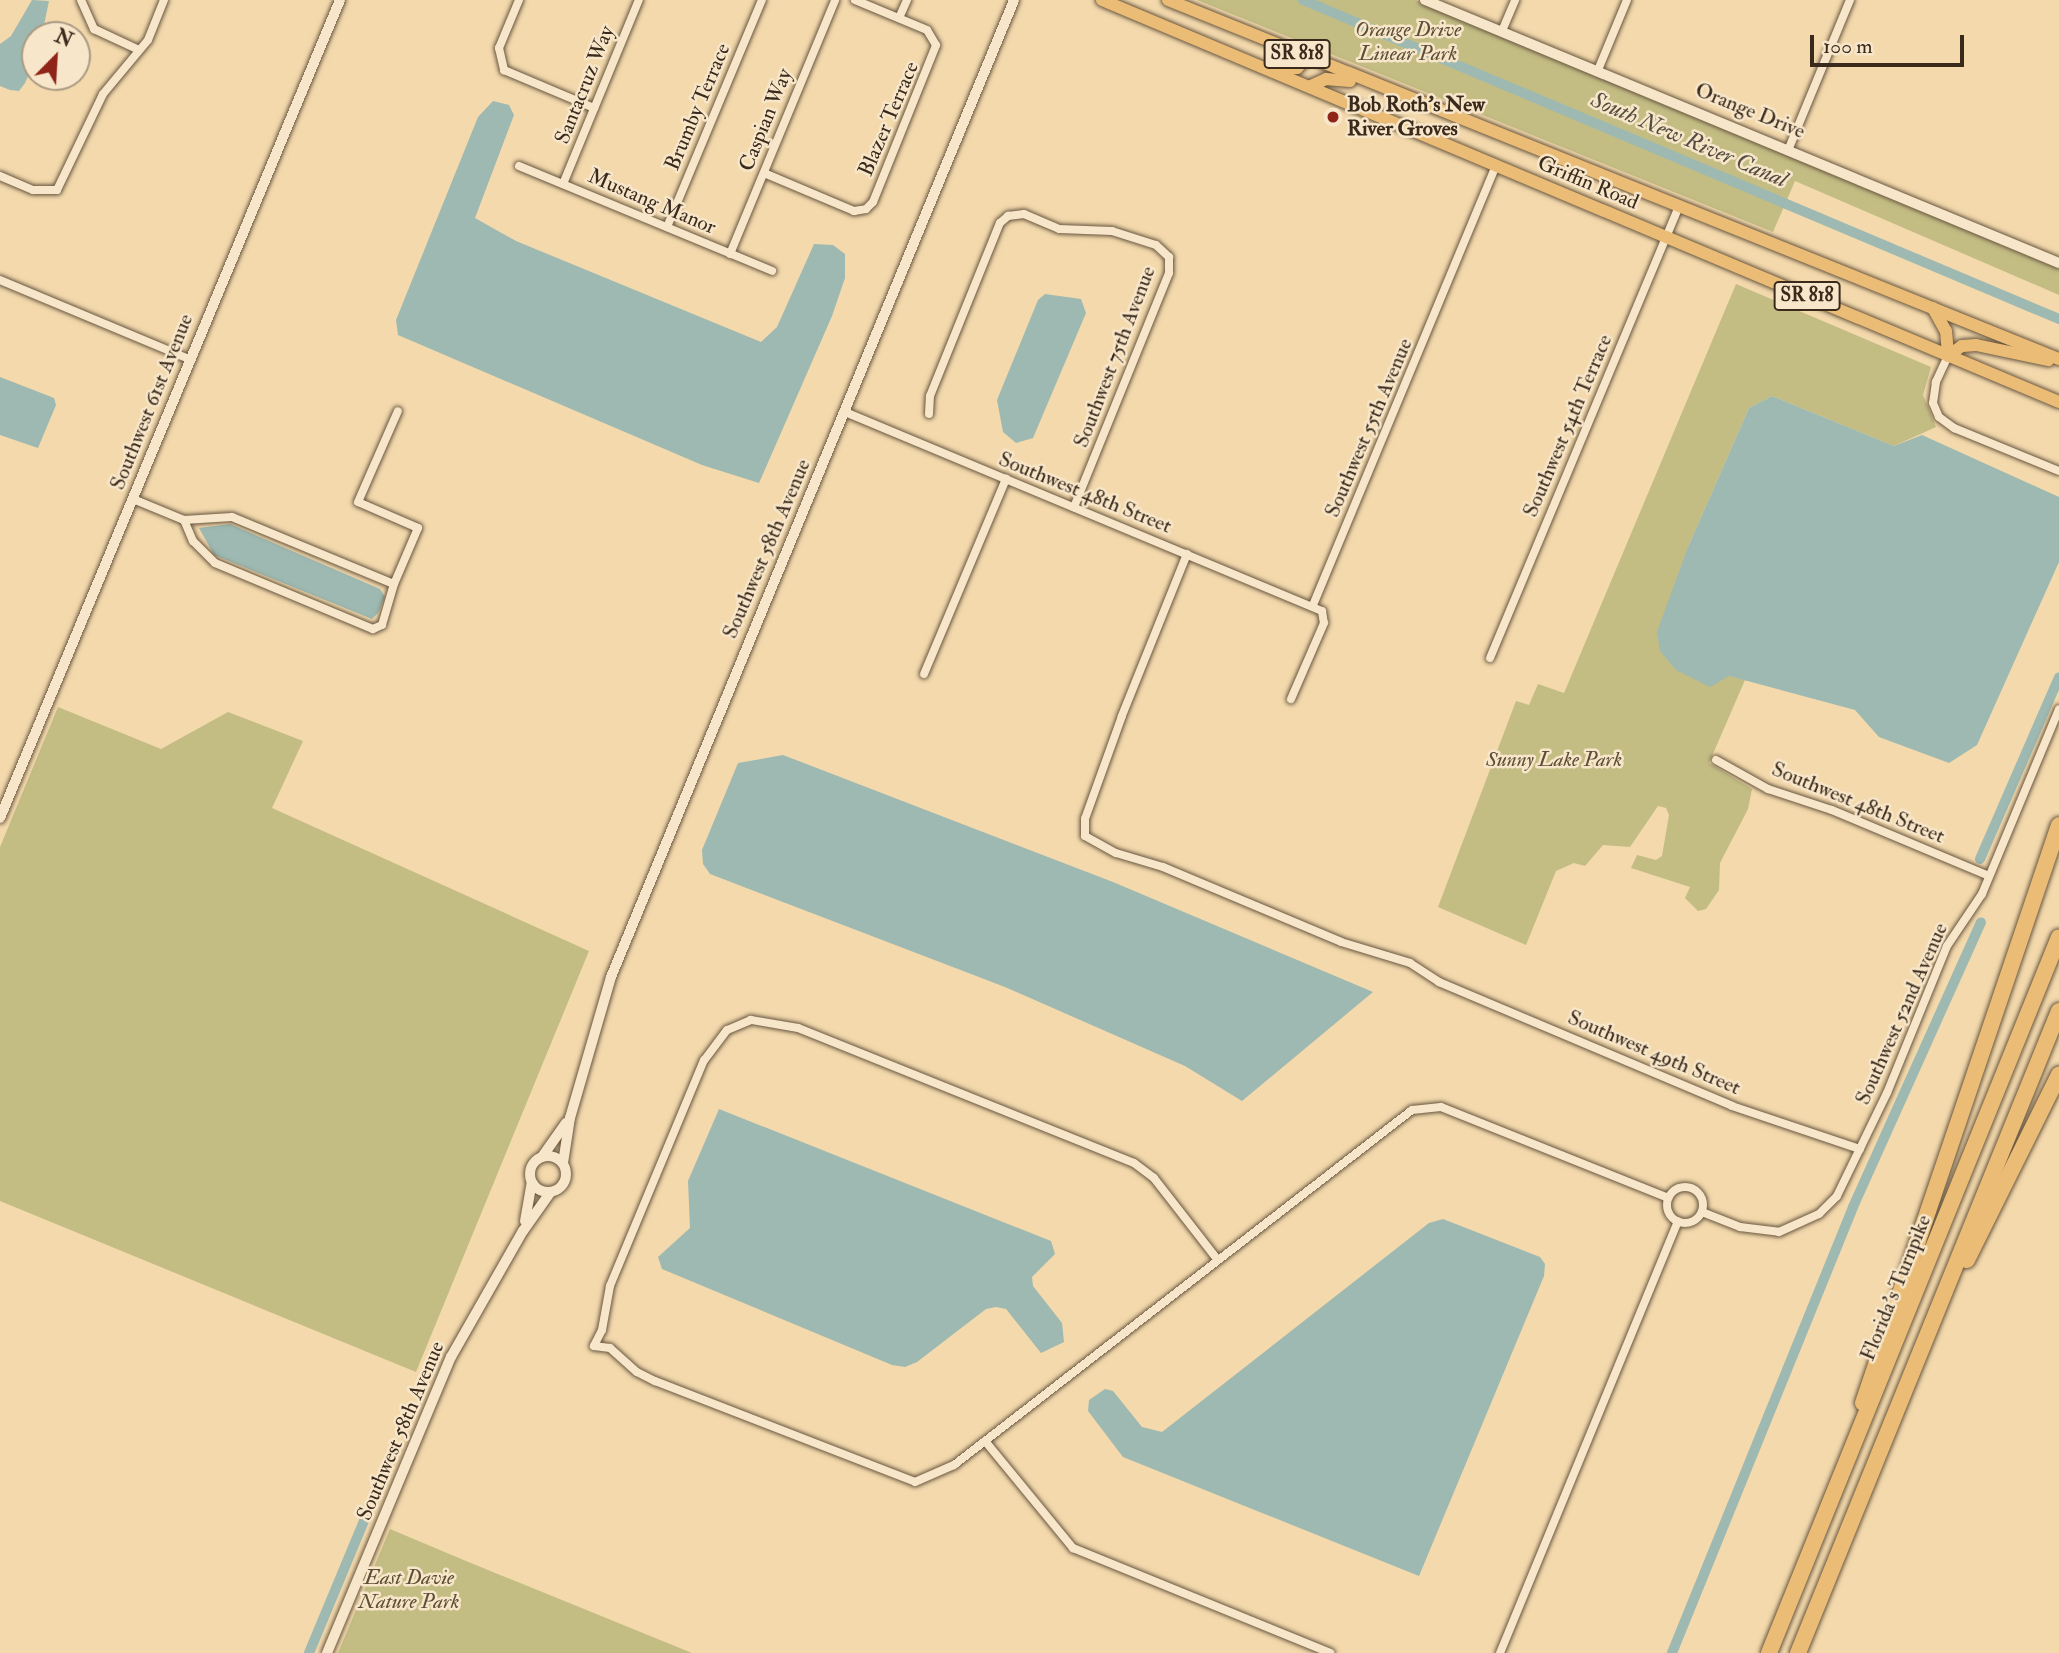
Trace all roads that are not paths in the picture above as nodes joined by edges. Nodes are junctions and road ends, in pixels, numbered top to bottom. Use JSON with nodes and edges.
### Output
{"nodes":[{"id":1,"x":81,"y":0,"type":"edge"},
{"id":2,"x":164,"y":0,"type":"edge"},
{"id":3,"x":340,"y":0,"type":"edge"},
{"id":4,"x":519,"y":0,"type":"edge"},
{"id":5,"x":639,"y":0,"type":"edge"},
{"id":6,"x":762,"y":0,"type":"edge"},
{"id":7,"x":835,"y":0,"type":"edge"},
{"id":8,"x":855,"y":0,"type":"edge"},
{"id":9,"x":907,"y":0,"type":"edge"},
{"id":10,"x":1014,"y":0,"type":"edge"},
{"id":11,"x":1102,"y":0,"type":"edge"},
{"id":12,"x":1168,"y":0,"type":"edge"},
{"id":13,"x":1425,"y":0,"type":"edge"},
{"id":14,"x":1515,"y":0,"type":"edge"},
{"id":15,"x":1627,"y":0,"type":"edge"},
{"id":16,"x":1850,"y":0,"type":"edge"},
{"id":17,"x":899,"y":18,"type":"junction"},
{"id":18,"x":1502,"y":31,"type":"junction"},
{"id":19,"x":137,"y":49,"type":"junction"},
{"id":20,"x":1307,"y":58,"type":"junction"},
{"id":21,"x":1269,"y":69,"type":"junction"},
{"id":22,"x":1598,"y":70,"type":"junction"},
{"id":23,"x":1368,"y":83,"type":"junction"},
{"id":24,"x":1311,"y":86,"type":"junction"},
{"id":25,"x":594,"y":108,"type":"junction"},
{"id":26,"x":1789,"y":148,"type":"junction"},
{"id":27,"x":1496,"y":165,"type":"junction"},
{"id":28,"x":519,"y":166,"type":"dead end"},
{"id":29,"x":764,"y":173,"type":"junction"},
{"id":30,"x":0,"y":176,"type":"edge"},
{"id":31,"x":563,"y":184,"type":"junction"},
{"id":32,"x":1679,"y":207,"type":"junction"},
{"id":33,"x":667,"y":227,"type":"junction"},
{"id":34,"x":1667,"y":237,"type":"junction"},
{"id":35,"x":730,"y":254,"type":"junction"},
{"id":36,"x":2059,"y":262,"type":"edge"},
{"id":37,"x":772,"y":271,"type":"dead end"},
{"id":38,"x":0,"y":280,"type":"edge"},
{"id":39,"x":1933,"y":308,"type":"junction"},
{"id":40,"x":1948,"y":356,"type":"junction"},
{"id":41,"x":189,"y":359,"type":"junction"},
{"id":42,"x":2059,"y":360,"type":"edge"},
{"id":43,"x":2059,"y":402,"type":"edge"},
{"id":44,"x":398,"y":411,"type":"dead end"},
{"id":45,"x":845,"y":412,"type":"junction"},
{"id":46,"x":929,"y":414,"type":"dead end"},
{"id":47,"x":2059,"y":471,"type":"edge"},
{"id":48,"x":1006,"y":479,"type":"junction"},
{"id":49,"x":133,"y":499,"type":"junction"},
{"id":50,"x":1074,"y":507,"type":"junction"},
{"id":51,"x":184,"y":520,"type":"junction"},
{"id":52,"x":1187,"y":554,"type":"junction"},
{"id":53,"x":394,"y":584,"type":"junction"},
{"id":54,"x":1313,"y":605,"type":"junction"},
{"id":55,"x":1490,"y":658,"type":"dead end"},
{"id":56,"x":924,"y":674,"type":"dead end"},
{"id":57,"x":1291,"y":699,"type":"dead end"},
{"id":58,"x":2059,"y":709,"type":"edge"},
{"id":59,"x":1716,"y":760,"type":"dead end"},
{"id":60,"x":0,"y":818,"type":"edge"},
{"id":61,"x":2059,"y":825,"type":"edge"},
{"id":62,"x":1989,"y":876,"type":"junction"},
{"id":63,"x":2059,"y":937,"type":"edge"},
{"id":64,"x":2059,"y":1011,"type":"edge"},
{"id":65,"x":2059,"y":1075,"type":"edge"},
{"id":66,"x":570,"y":1118,"type":"junction"},
{"id":67,"x":1860,"y":1149,"type":"junction"},
{"id":68,"x":542,"y":1157,"type":"junction"},
{"id":69,"x":564,"y":1163,"type":"junction"},
{"id":70,"x":532,"y":1183,"type":"junction"},
{"id":71,"x":550,"y":1193,"type":"junction"},
{"id":72,"x":1668,"y":1198,"type":"junction"},
{"id":73,"x":1702,"y":1212,"type":"junction"},
{"id":74,"x":1678,"y":1222,"type":"junction"},
{"id":75,"x":523,"y":1231,"type":"junction"},
{"id":76,"x":1217,"y":1259,"type":"junction"},
{"id":77,"x":1939,"y":1308,"type":"junction"},
{"id":78,"x":985,"y":1441,"type":"junction"},
{"id":79,"x":1853,"y":1449,"type":"junction"},
{"id":80,"x":327,"y":1653,"type":"edge"},
{"id":81,"x":1330,"y":1653,"type":"edge"},
{"id":82,"x":1500,"y":1653,"type":"edge"},
{"id":83,"x":1769,"y":1653,"type":"edge"},
{"id":84,"x":1798,"y":1653,"type":"edge"}],
"edges":[{"from":1,"to":19,"type":"street"},
{"from":2,"to":19,"type":"street"},
{"from":3,"to":41,"type":"street","name":"Southwest 61st Avenue"},
{"from":4,"to":25,"type":"street"},
{"from":5,"to":25,"type":"street","name":"Santacruz Way"},
{"from":6,"to":33,"type":"street","name":"Brumby Terrace"},
{"from":7,"to":29,"type":"street","name":"Caspian Way"},
{"from":8,"to":17,"type":"street"},
{"from":9,"to":17,"type":"street"},
{"from":10,"to":45,"type":"street","name":"Southwest 58th Avenue"},
{"from":11,"to":21,"type":"main road","name":"Griffin Road","number":"SR 818"},
{"from":12,"to":20,"type":"main road","name":"Griffin Road","number":"SR 818"},
{"from":13,"to":18,"type":"street","name":"Orange Drive"},
{"from":14,"to":18,"type":"street"},
{"from":15,"to":22,"type":"street"},
{"from":16,"to":26,"type":"street"},
{"from":17,"to":29,"type":"street","name":"Blazer Terrace"},
{"from":18,"to":22,"type":"street","name":"Orange Drive"},
{"from":19,"to":30,"type":"street"},
{"from":20,"to":21,"type":"main road"},
{"from":20,"to":23,"type":"main road","name":"Griffin Road","number":"SR 818"},
{"from":21,"to":24,"type":"main road","name":"Griffin Road","number":"SR 818"},
{"from":22,"to":26,"type":"street","name":"Orange Drive"},
{"from":23,"to":24,"type":"main road"},
{"from":23,"to":32,"type":"main road","name":"Griffin Road","number":"SR 818"},
{"from":24,"to":27,"type":"main road","name":"Griffin Road","number":"SR 818"},
{"from":25,"to":31,"type":"street","name":"Santacruz Way"},
{"from":26,"to":36,"type":"street","name":"Orange Drive"},
{"from":27,"to":34,"type":"main road","name":"Griffin Road","number":"SR 818"},
{"from":27,"to":54,"type":"street","name":"Southwest 55th Avenue"},
{"from":28,"to":31,"type":"street","name":"Mustang Manor"},
{"from":29,"to":35,"type":"street","name":"Caspian Way"},
{"from":31,"to":33,"type":"street","name":"Mustang Manor"},
{"from":32,"to":34,"type":"street","name":"Southwest 54th Terrace"},
{"from":32,"to":39,"type":"main road","name":"Griffin Road","number":"SR 818"},
{"from":33,"to":35,"type":"street","name":"Mustang Manor"},
{"from":34,"to":40,"type":"main road","name":"Griffin Road","number":"SR 818"},
{"from":34,"to":55,"type":"street","name":"Southwest 54th Terrace"},
{"from":35,"to":37,"type":"street","name":"Mustang Manor"},
{"from":38,"to":41,"type":"street"},
{"from":39,"to":40,"type":"main road"},
{"from":39,"to":42,"type":"main road","name":"Griffin Road","number":"SR 818"},
{"from":40,"to":42,"type":"main road"},
{"from":40,"to":43,"type":"main road","name":"Griffin Road","number":"SR 818"},
{"from":40,"to":47,"type":"street"},
{"from":41,"to":49,"type":"street","name":"Southwest 61st Avenue"},
{"from":44,"to":53,"type":"street"},
{"from":45,"to":48,"type":"street","name":"Southwest 48th Street"},
{"from":45,"to":66,"type":"street","name":"Southwest 58th Avenue"},
{"from":46,"to":50,"type":"street","name":"Southwest 75th Avenue"},
{"from":48,"to":50,"type":"street","name":"Southwest 48th Street"},
{"from":48,"to":56,"type":"street"},
{"from":49,"to":51,"type":"street"},
{"from":49,"to":60,"type":"street","name":"Southwest 61st Avenue"},
{"from":50,"to":52,"type":"street","name":"Southwest 48th Street"},
{"from":51,"to":53,"type":"street"},
{"from":51,"to":53,"type":"street"},
{"from":52,"to":54,"type":"street","name":"Southwest 48th Street"},
{"from":52,"to":67,"type":"street","name":"Southwest 49th Street"},
{"from":54,"to":57,"type":"street"},
{"from":58,"to":62,"type":"street","name":"Southwest 52nd Avenue"},
{"from":59,"to":62,"type":"street","name":"Southwest 48th Street"},
{"from":61,"to":79,"type":"highway"},
{"from":62,"to":67,"type":"street","name":"Southwest 52nd Avenue"},
{"from":63,"to":79,"type":"highway","name":"Florida's Turnpike"},
{"from":64,"to":77,"type":"highway"},
{"from":65,"to":77,"type":"highway"},
{"from":66,"to":68,"type":"street","name":"Southwest 58th Avenue"},
{"from":66,"to":69,"type":"street","name":"Southwest 58th Avenue"},
{"from":67,"to":73,"type":"street","name":"Southwest 52nd Avenue"},
{"from":68,"to":69,"type":"street"},
{"from":68,"to":70,"type":"street"},
{"from":69,"to":71,"type":"street"},
{"from":70,"to":71,"type":"street"},
{"from":70,"to":75,"type":"street","name":"Southwest 58th Avenue"},
{"from":71,"to":75,"type":"street","name":"Southwest 58th Avenue"},
{"from":72,"to":73,"type":"street"},
{"from":72,"to":74,"type":"street"},
{"from":72,"to":76,"type":"street"},
{"from":73,"to":74,"type":"street"},
{"from":74,"to":82,"type":"street"},
{"from":75,"to":80,"type":"street","name":"Southwest 58th Avenue"},
{"from":76,"to":78,"type":"street"},
{"from":76,"to":78,"type":"street"},
{"from":77,"to":84,"type":"highway"},
{"from":78,"to":81,"type":"street"},
{"from":79,"to":83,"type":"highway","name":"Florida's Turnpike"}]}
